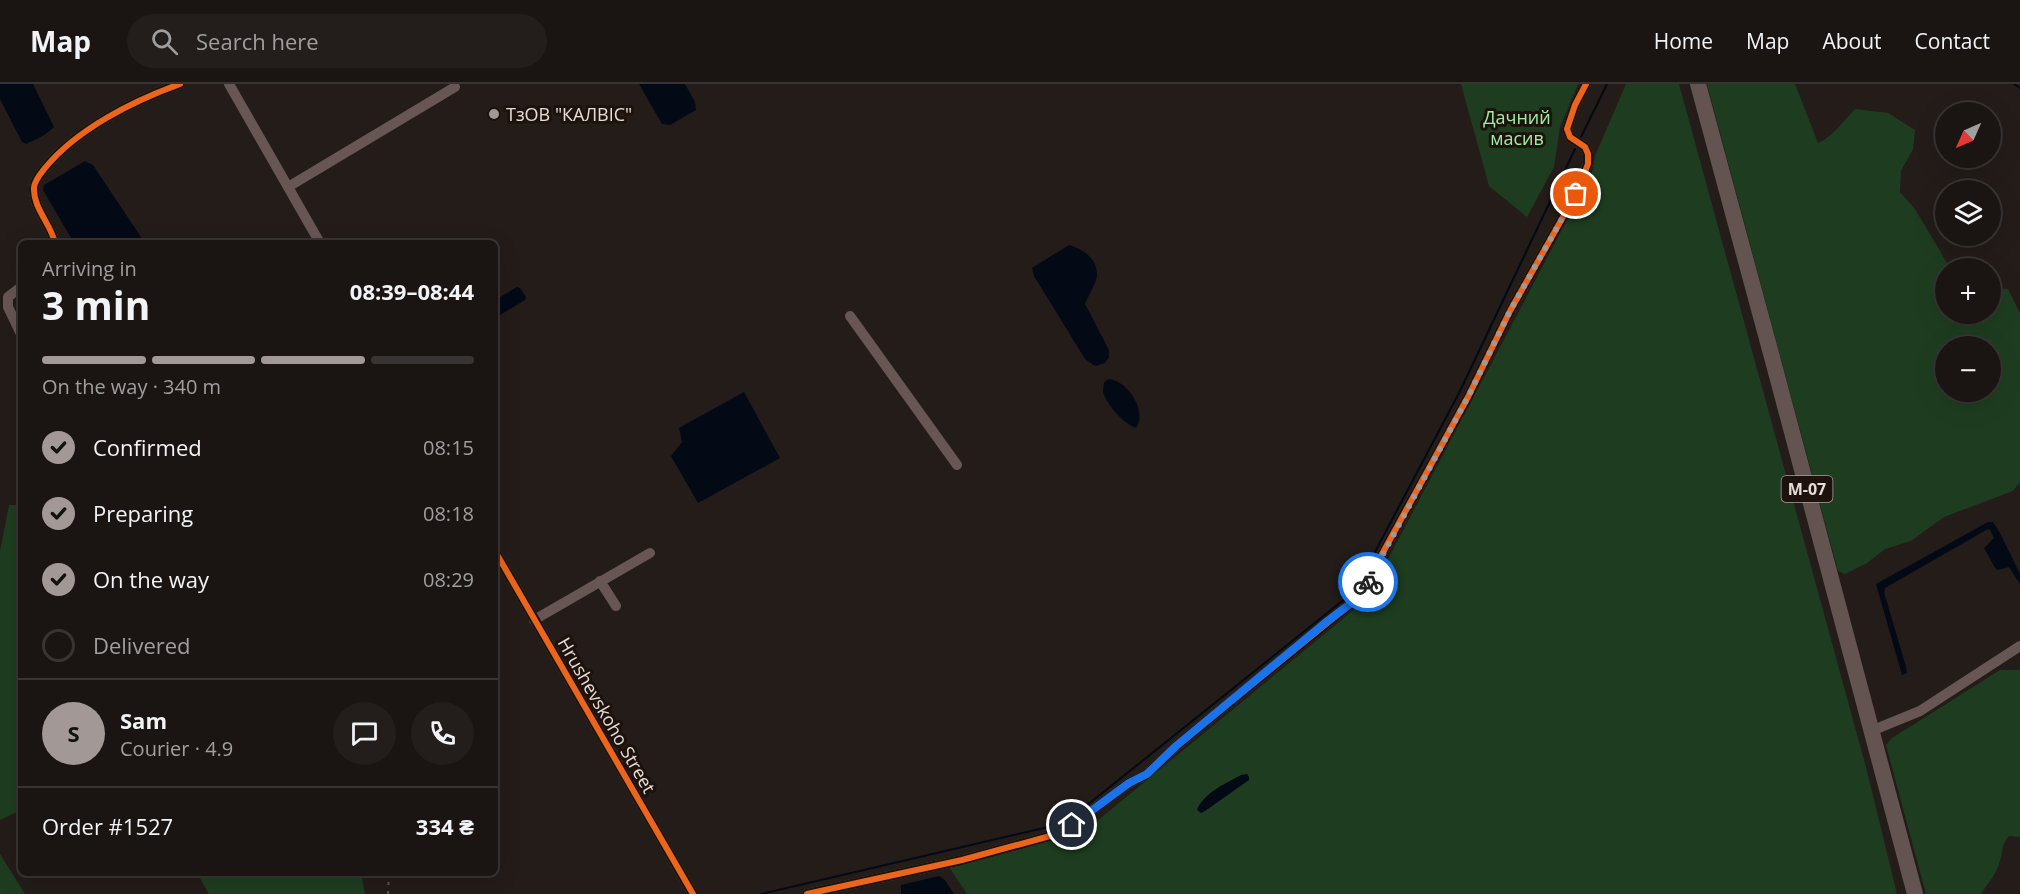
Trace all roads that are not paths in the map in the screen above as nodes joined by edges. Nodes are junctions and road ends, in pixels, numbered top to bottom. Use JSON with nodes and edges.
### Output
{"nodes":[{"id":1,"x":180,"y":84,"type":"edge"},
{"id":2,"x":229,"y":84,"type":"edge"},
{"id":3,"x":1586,"y":84,"type":"edge"},
{"id":4,"x":1698,"y":84,"type":"edge"},
{"id":5,"x":455,"y":87,"type":"dead end"},
{"id":6,"x":288,"y":187,"type":"junction"},
{"id":7,"x":54,"y":240,"type":"edge"},
{"id":8,"x":318,"y":240,"type":"edge"},
{"id":9,"x":18,"y":289,"type":"edge"},
{"id":10,"x":850,"y":316,"type":"dead end"},
{"id":11,"x":18,"y":328,"type":"edge"},
{"id":12,"x":957,"y":465,"type":"dead end"},
{"id":13,"x":650,"y":553,"type":"dead end"},
{"id":14,"x":498,"y":556,"type":"edge"},
{"id":15,"x":600,"y":581,"type":"junction"},
{"id":16,"x":616,"y":606,"type":"dead end"},
{"id":17,"x":534,"y":620,"type":"junction"},
{"id":18,"x":2020,"y":646,"type":"edge"},
{"id":19,"x":1871,"y":731,"type":"junction"},
{"id":20,"x":693,"y":894,"type":"edge"},
{"id":21,"x":807,"y":894,"type":"edge"},
{"id":22,"x":1915,"y":894,"type":"edge"}],
"edges":[{"from":1,"to":7,"type":"street"},
{"from":2,"to":6,"type":"street"},
{"from":3,"to":21,"type":"street"},
{"from":4,"to":19,"type":"highway","number":"М-07"},
{"from":5,"to":6,"type":"street"},
{"from":6,"to":8,"type":"street"},
{"from":9,"to":11,"type":"street"},
{"from":10,"to":12,"type":"street"},
{"from":13,"to":15,"type":"street"},
{"from":14,"to":17,"type":"street","name":"Hrushevskoho Street"},
{"from":15,"to":16,"type":"street"},
{"from":15,"to":17,"type":"street"},
{"from":17,"to":20,"type":"street","name":"Hrushevskoho Street"},
{"from":18,"to":19,"type":"street"},
{"from":19,"to":22,"type":"highway","number":"М-07"}]}
